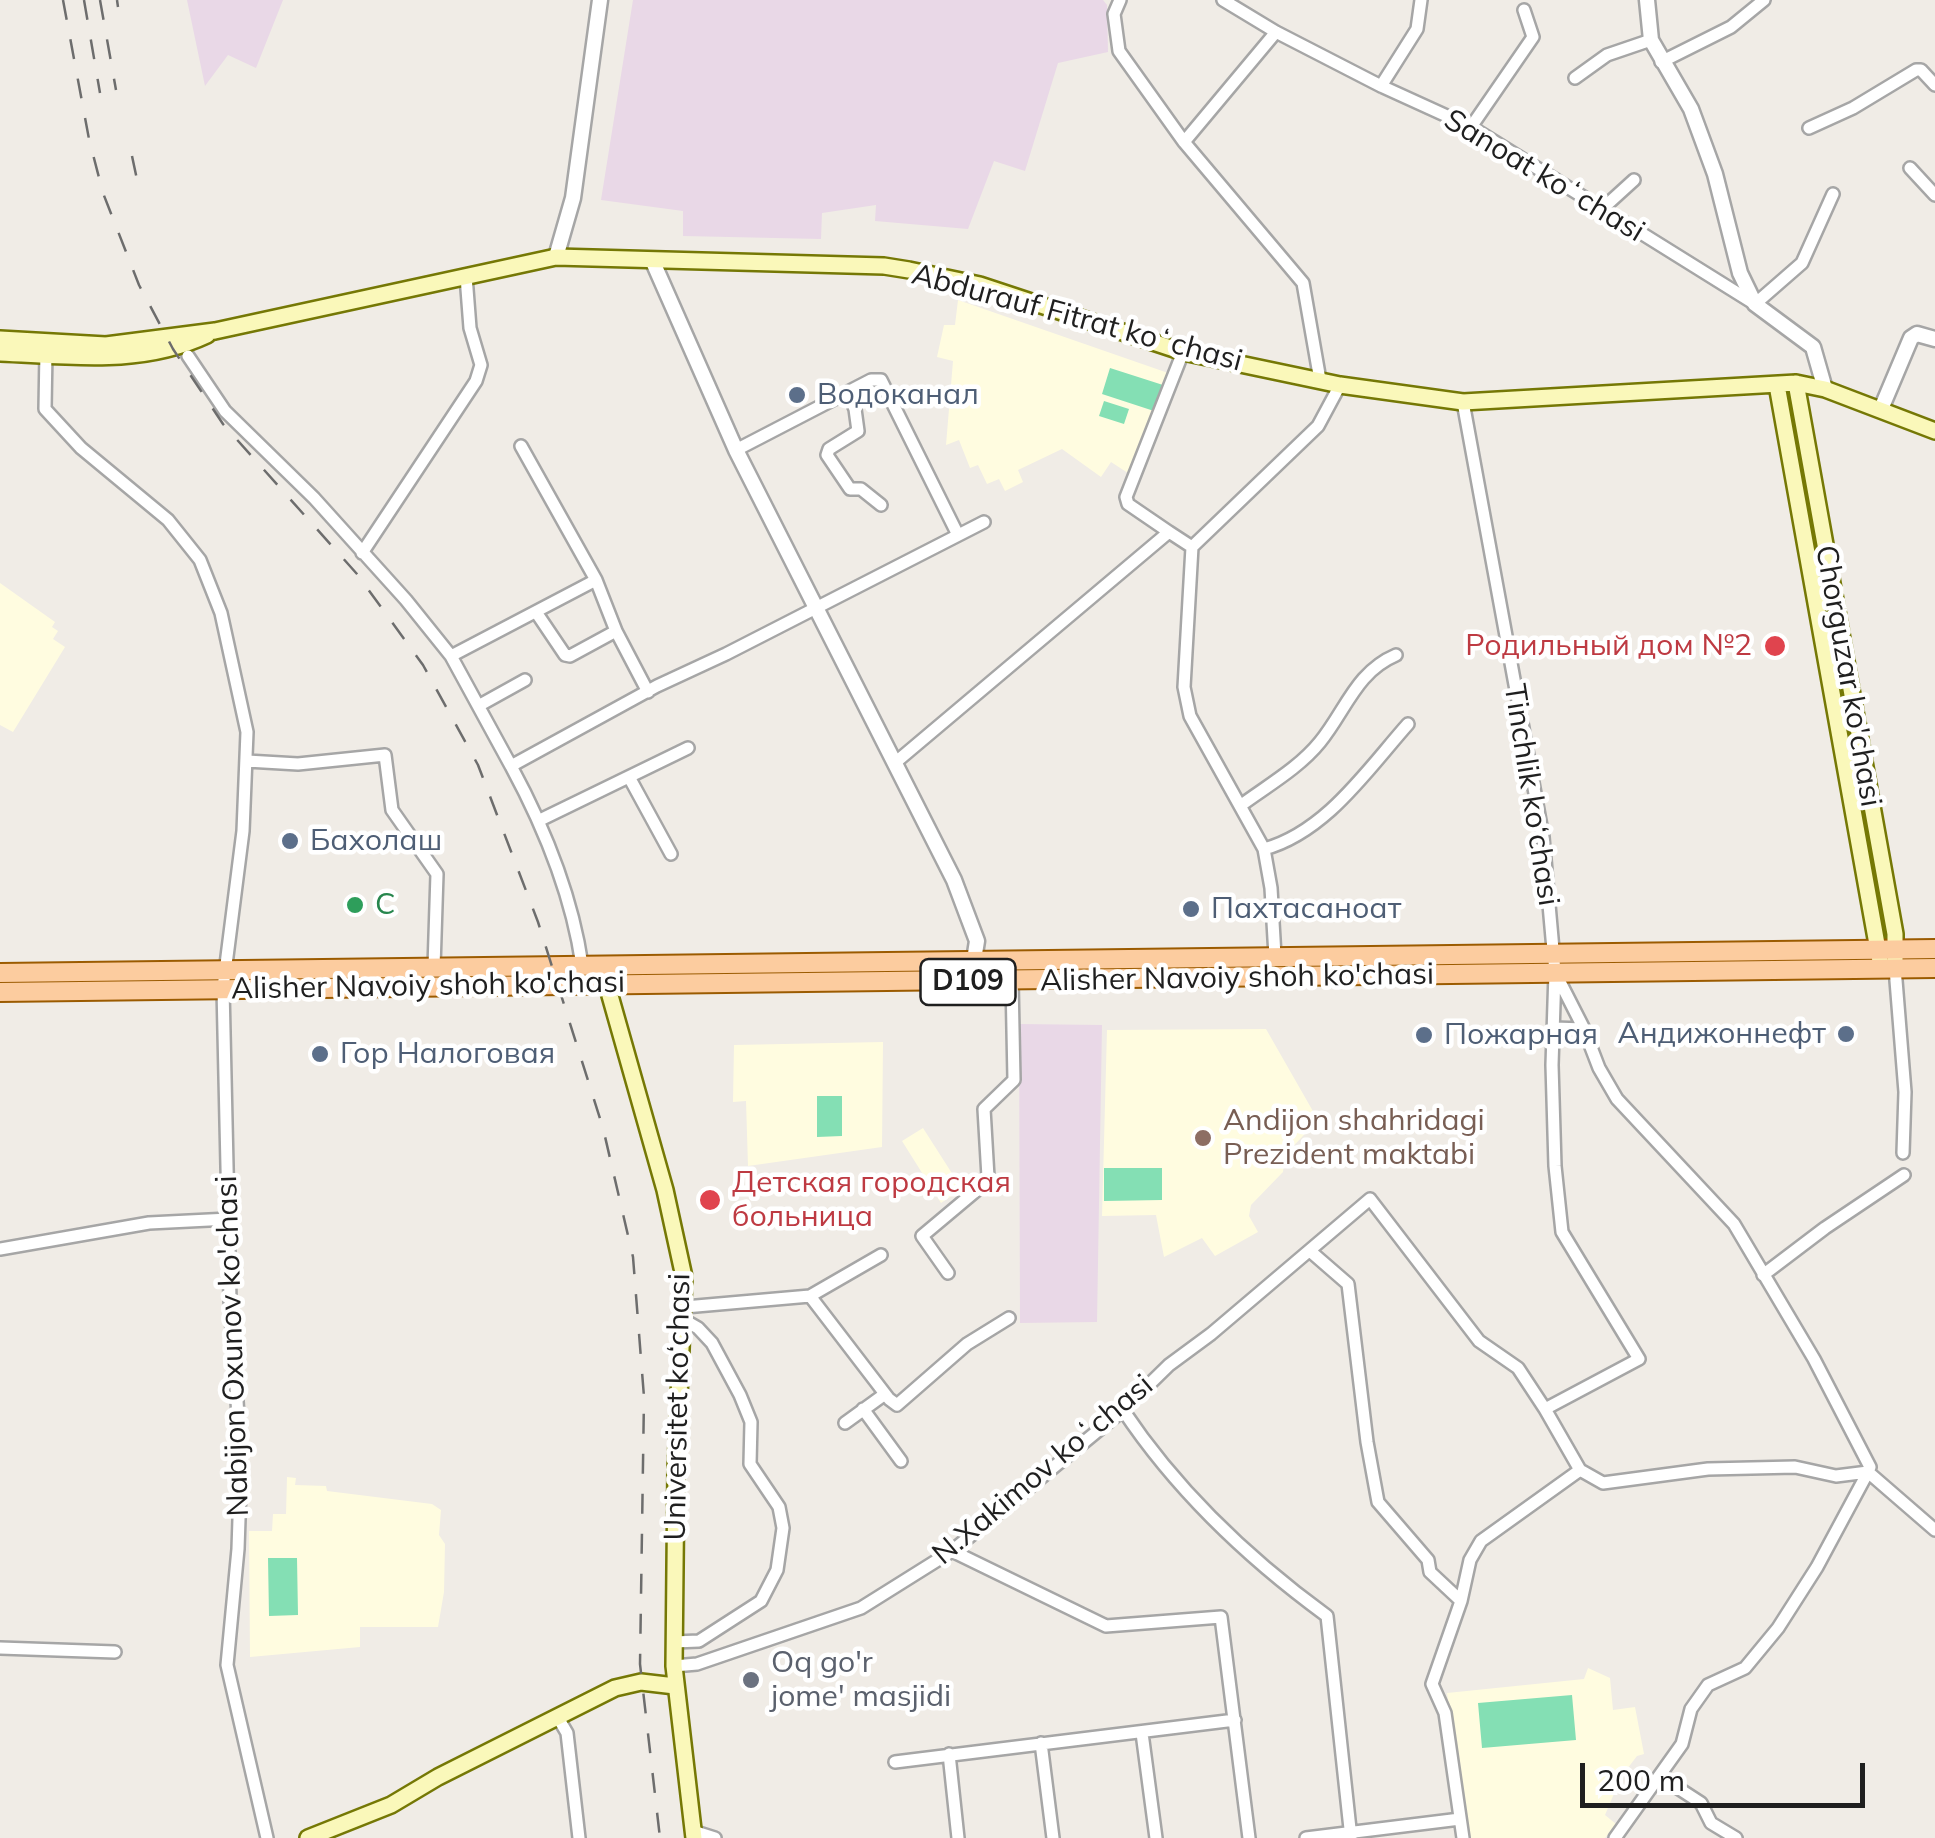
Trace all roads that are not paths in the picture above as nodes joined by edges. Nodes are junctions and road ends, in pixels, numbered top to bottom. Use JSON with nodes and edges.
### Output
{"nodes":[{"id":1,"x":600,"y":0,"type":"edge"},
{"id":2,"x":1120,"y":0,"type":"edge"},
{"id":3,"x":1421,"y":0,"type":"edge"},
{"id":4,"x":1646,"y":0,"type":"edge"},
{"id":5,"x":1764,"y":0,"type":"edge"},
{"id":6,"x":1229,"y":1,"type":"edge"},
{"id":7,"x":1524,"y":10,"type":"dead end"},
{"id":8,"x":1276,"y":32,"type":"junction"},
{"id":9,"x":1651,"y":40,"type":"junction"},
{"id":10,"x":1661,"y":62,"type":"junction"},
{"id":11,"x":1575,"y":78,"type":"dead end"},
{"id":12,"x":1935,"y":85,"type":"edge"},
{"id":13,"x":1380,"y":86,"type":"junction"},
{"id":14,"x":1471,"y":127,"type":"junction"},
{"id":15,"x":1809,"y":128,"type":"dead end"},
{"id":16,"x":1184,"y":142,"type":"junction"},
{"id":17,"x":1910,"y":168,"type":"dead end"},
{"id":18,"x":1634,"y":180,"type":"dead end"},
{"id":19,"x":1832,"y":194,"type":"dead end"},
{"id":20,"x":1935,"y":195,"type":"edge"},
{"id":21,"x":1601,"y":210,"type":"junction"},
{"id":22,"x":556,"y":257,"type":"junction"},
{"id":23,"x":653,"y":262,"type":"junction"},
{"id":24,"x":466,"y":276,"type":"junction"},
{"id":25,"x":1755,"y":304,"type":"junction"},
{"id":26,"x":0,"y":339,"type":"edge"},
{"id":27,"x":1935,"y":339,"type":"edge"},
{"id":28,"x":46,"y":348,"type":"junction"},
{"id":29,"x":0,"y":352,"type":"edge"},
{"id":30,"x":1184,"y":352,"type":"junction"},
{"id":31,"x":188,"y":356,"type":"dead end"},
{"id":32,"x":1320,"y":380,"type":"junction"},
{"id":33,"x":1796,"y":383,"type":"junction"},
{"id":34,"x":1340,"y":385,"type":"junction"},
{"id":35,"x":1777,"y":385,"type":"junction"},
{"id":36,"x":1825,"y":389,"type":"junction"},
{"id":37,"x":848,"y":393,"type":"junction"},
{"id":38,"x":1462,"y":402,"type":"junction"},
{"id":39,"x":1880,"y":409,"type":"junction"},
{"id":40,"x":1935,"y":430,"type":"edge"},
{"id":41,"x":521,"y":446,"type":"dead end"},
{"id":42,"x":736,"y":450,"type":"junction"},
{"id":43,"x":881,"y":505,"type":"dead end"},
{"id":44,"x":984,"y":522,"type":"dead end"},
{"id":45,"x":1169,"y":532,"type":"junction"},
{"id":46,"x":958,"y":535,"type":"junction"},
{"id":47,"x":1192,"y":547,"type":"junction"},
{"id":48,"x":362,"y":553,"type":"junction"},
{"id":49,"x":596,"y":580,"type":"junction"},
{"id":50,"x":814,"y":608,"type":"junction"},
{"id":51,"x":536,"y":612,"type":"junction"},
{"id":52,"x":616,"y":632,"type":"junction"},
{"id":53,"x":1396,"y":655,"type":"dead end"},
{"id":54,"x":451,"y":656,"type":"junction"},
{"id":55,"x":526,"y":680,"type":"dead end"},
{"id":56,"x":648,"y":692,"type":"junction"},
{"id":57,"x":480,"y":705,"type":"junction"},
{"id":58,"x":1408,"y":724,"type":"dead end"},
{"id":59,"x":688,"y":748,"type":"dead end"},
{"id":60,"x":247,"y":761,"type":"junction"},
{"id":61,"x":896,"y":762,"type":"junction"},
{"id":62,"x":512,"y":766,"type":"junction"},
{"id":63,"x":629,"y":777,"type":"junction"},
{"id":64,"x":1240,"y":806,"type":"junction"},
{"id":65,"x":540,"y":820,"type":"junction"},
{"id":66,"x":1264,"y":850,"type":"junction"},
{"id":67,"x":671,"y":854,"type":"dead end"},
{"id":68,"x":1935,"y":949,"type":"edge"},
{"id":69,"x":1410,"y":955,"type":"junction"},
{"id":70,"x":1440,"y":955,"type":"junction"},
{"id":71,"x":1275,"y":956,"type":"junction"},
{"id":72,"x":1201,"y":958,"type":"junction"},
{"id":73,"x":1888,"y":959,"type":"junction"},
{"id":74,"x":974,"y":960,"type":"junction"},
{"id":75,"x":842,"y":962,"type":"junction"},
{"id":76,"x":1554,"y":963,"type":"junction"},
{"id":77,"x":582,"y":965,"type":"junction"},
{"id":78,"x":434,"y":967,"type":"junction"},
{"id":79,"x":1935,"y":968,"type":"edge"},
{"id":80,"x":0,"y":973,"type":"edge"},
{"id":81,"x":1440,"y":975,"type":"junction"},
{"id":82,"x":1410,"y":976,"type":"junction"},
{"id":83,"x":1201,"y":978,"type":"junction"},
{"id":84,"x":223,"y":979,"type":"junction"},
{"id":85,"x":1012,"y":981,"type":"junction"},
{"id":86,"x":975,"y":982,"type":"junction"},
{"id":87,"x":842,"y":983,"type":"junction"},
{"id":88,"x":607,"y":985,"type":"junction"},
{"id":89,"x":0,"y":992,"type":"edge"},
{"id":90,"x":1554,"y":1028,"type":"junction"},
{"id":91,"x":1584,"y":1028,"type":"junction"},
{"id":92,"x":1904,"y":1153,"type":"dead end"},
{"id":93,"x":1904,"y":1175,"type":"dead end"},
{"id":94,"x":230,"y":1218,"type":"junction"},
{"id":95,"x":0,"y":1249,"type":"edge"},
{"id":96,"x":1310,"y":1251,"type":"junction"},
{"id":97,"x":881,"y":1255,"type":"dead end"},
{"id":98,"x":948,"y":1273,"type":"dead end"},
{"id":99,"x":1763,"y":1274,"type":"junction"},
{"id":100,"x":810,"y":1296,"type":"junction"},
{"id":101,"x":685,"y":1314,"type":"junction"},
{"id":102,"x":1009,"y":1318,"type":"dead end"},
{"id":103,"x":884,"y":1394,"type":"junction"},
{"id":104,"x":862,"y":1409,"type":"junction"},
{"id":105,"x":1545,"y":1409,"type":"junction"},
{"id":106,"x":1123,"y":1410,"type":"junction"},
{"id":107,"x":844,"y":1423,"type":"dead end"},
{"id":108,"x":902,"y":1461,"type":"dead end"},
{"id":109,"x":1580,"y":1470,"type":"junction"},
{"id":110,"x":1868,"y":1472,"type":"junction"},
{"id":111,"x":1935,"y":1530,"type":"edge"},
{"id":112,"x":952,"y":1551,"type":"junction"},
{"id":113,"x":1461,"y":1601,"type":"junction"},
{"id":114,"x":674,"y":1642,"type":"junction"},
{"id":115,"x":0,"y":1648,"type":"edge"},
{"id":116,"x":116,"y":1652,"type":"dead end"},
{"id":117,"x":674,"y":1666,"type":"junction"},
{"id":118,"x":675,"y":1686,"type":"junction"},
{"id":119,"x":557,"y":1716,"type":"junction"},
{"id":120,"x":1235,"y":1720,"type":"junction"},
{"id":121,"x":1142,"y":1733,"type":"junction"},
{"id":122,"x":1041,"y":1743,"type":"junction"},
{"id":123,"x":948,"y":1754,"type":"junction"},
{"id":124,"x":895,"y":1762,"type":"dead end"},
{"id":125,"x":1661,"y":1777,"type":"junction"},
{"id":126,"x":1460,"y":1819,"type":"junction"},
{"id":127,"x":693,"y":1834,"type":"edge"},
{"id":128,"x":1350,"y":1836,"type":"edge"},
{"id":129,"x":267,"y":1838,"type":"edge"},
{"id":130,"x":308,"y":1838,"type":"edge"},
{"id":131,"x":579,"y":1838,"type":"edge"},
{"id":132,"x":715,"y":1838,"type":"edge"},
{"id":133,"x":958,"y":1838,"type":"edge"},
{"id":134,"x":1053,"y":1838,"type":"edge"},
{"id":135,"x":1156,"y":1838,"type":"edge"},
{"id":136,"x":1249,"y":1838,"type":"edge"},
{"id":137,"x":1306,"y":1838,"type":"edge"},
{"id":138,"x":1463,"y":1838,"type":"edge"},
{"id":139,"x":1616,"y":1838,"type":"edge"},
{"id":140,"x":1736,"y":1838,"type":"edge"}],
"edges":[{"from":1,"to":22,"type":"street"},
{"from":2,"to":16,"type":"street"},
{"from":3,"to":13,"type":"street"},
{"from":4,"to":9,"type":"street"},
{"from":5,"to":10,"type":"street"},
{"from":6,"to":8,"type":"street","name":"Sanoat koʻchasi"},
{"from":7,"to":14,"type":"street"},
{"from":8,"to":13,"type":"street","name":"Sanoat koʻchasi"},
{"from":8,"to":16,"type":"street"},
{"from":9,"to":10,"type":"street"},
{"from":9,"to":11,"type":"street"},
{"from":10,"to":25,"type":"street"},
{"from":12,"to":15,"type":"street"},
{"from":13,"to":14,"type":"street","name":"Sanoat koʻchasi"},
{"from":14,"to":21,"type":"street","name":"Sanoat koʻchasi"},
{"from":16,"to":32,"type":"street"},
{"from":17,"to":20,"type":"street"},
{"from":18,"to":21,"type":"street"},
{"from":19,"to":25,"type":"street"},
{"from":21,"to":25,"type":"street","name":"Sanoat koʻchasi"},
{"from":22,"to":23,"type":"main road","name":"Abdurauf Fitrat koʻchasi"},
{"from":22,"to":24,"type":"main road","name":"Abdurauf Fitrat koʻchasi"},
{"from":23,"to":30,"type":"main road","name":"Abdurauf Fitrat koʻchasi"},
{"from":23,"to":42,"type":"street"},
{"from":24,"to":28,"type":"main road","name":"Abdurauf Fitrat koʻchasi"},
{"from":24,"to":48,"type":"street"},
{"from":25,"to":36,"type":"street"},
{"from":26,"to":28,"type":"main road","name":"Abdurauf Fitrat koʻchasi"},
{"from":27,"to":39,"type":"street"},
{"from":28,"to":29,"type":"main road","name":"Abdurauf Fitrat koʻchasi"},
{"from":28,"to":60,"type":"street","name":"Nabijon Oxunov ko'chasi"},
{"from":30,"to":32,"type":"main road","name":"Abdurauf Fitrat koʻchasi"},
{"from":30,"to":45,"type":"street"},
{"from":31,"to":48,"type":"street"},
{"from":32,"to":34,"type":"main road","name":"Abdurauf Fitrat koʻchasi"},
{"from":33,"to":35,"type":"main road","name":"Abdurauf Fitrat koʻchasi"},
{"from":33,"to":36,"type":"main road","name":"Abdurauf Fitrat koʻchasi"},
{"from":33,"to":73,"type":"main road","name":"Chorguzar ko'chasi"},
{"from":34,"to":38,"type":"main road","name":"Abdurauf Fitrat koʻchasi"},
{"from":34,"to":47,"type":"street"},
{"from":35,"to":38,"type":"main road","name":"Abdurauf Fitrat koʻchasi"},
{"from":35,"to":73,"type":"main road","name":"Chorguzar ko'chasi"},
{"from":36,"to":39,"type":"main road","name":"Abdurauf Fitrat koʻchasi"},
{"from":37,"to":42,"type":"street"},
{"from":37,"to":43,"type":"street"},
{"from":37,"to":46,"type":"street"},
{"from":38,"to":76,"type":"street","name":"Tinchlik kо‘chasi"},
{"from":39,"to":40,"type":"main road","name":"Abdurauf Fitrat koʻchasi"},
{"from":41,"to":49,"type":"street"},
{"from":42,"to":50,"type":"street"},
{"from":44,"to":46,"type":"street"},
{"from":45,"to":47,"type":"street"},
{"from":45,"to":61,"type":"street"},
{"from":46,"to":50,"type":"street"},
{"from":47,"to":64,"type":"street"},
{"from":48,"to":54,"type":"street"},
{"from":49,"to":51,"type":"street"},
{"from":49,"to":52,"type":"street"},
{"from":50,"to":56,"type":"street"},
{"from":50,"to":61,"type":"street"},
{"from":51,"to":52,"type":"street"},
{"from":51,"to":54,"type":"street"},
{"from":52,"to":56,"type":"street"},
{"from":53,"to":64,"type":"street"},
{"from":54,"to":57,"type":"street"},
{"from":55,"to":57,"type":"street"},
{"from":56,"to":62,"type":"street"},
{"from":57,"to":62,"type":"street"},
{"from":58,"to":66,"type":"street"},
{"from":59,"to":63,"type":"street"},
{"from":60,"to":78,"type":"street"},
{"from":60,"to":84,"type":"street","name":"Nabijon Oxunov ko'chasi"},
{"from":61,"to":74,"type":"street"},
{"from":62,"to":65,"type":"street"},
{"from":63,"to":65,"type":"street"},
{"from":63,"to":67,"type":"street"},
{"from":64,"to":66,"type":"street"},
{"from":65,"to":77,"type":"street"},
{"from":66,"to":71,"type":"street"},
{"from":68,"to":73,"type":"main road","name":"Alisher Navoiy shoh ko'chasi","number":"D109"},
{"from":69,"to":70,"type":"main road","name":"Alisher Navoiy shoh ko'chasi","number":"D109"},
{"from":69,"to":71,"type":"main road","name":"Alisher Navoiy shoh ko'chasi","number":"D109"},
{"from":69,"to":82,"type":"main road"},
{"from":70,"to":76,"type":"main road","name":"Alisher Navoiy shoh ko'chasi","number":"D109"},
{"from":70,"to":81,"type":"main road"},
{"from":71,"to":72,"type":"main road","name":"Alisher Navoiy shoh ko'chasi","number":"D109"},
{"from":72,"to":74,"type":"main road","name":"Alisher Navoiy shoh ko'chasi","number":"D109"},
{"from":72,"to":83,"type":"main road"},
{"from":73,"to":76,"type":"main road","name":"Alisher Navoiy shoh ko'chasi","number":"D109"},
{"from":73,"to":79,"type":"main road","name":"Alisher Navoiy shoh ko'chasi","number":"D109"},
{"from":73,"to":92,"type":"street"},
{"from":74,"to":75,"type":"main road","name":"Alisher Navoiy shoh ko'chasi","number":"D109"},
{"from":74,"to":86,"type":"main road"},
{"from":75,"to":77,"type":"main road","name":"Alisher Navoiy shoh ko'chasi","number":"D109"},
{"from":75,"to":87,"type":"main road"},
{"from":76,"to":81,"type":"main road","name":"Alisher Navoiy shoh ko'chasi","number":"D109"},
{"from":76,"to":90,"type":"street","name":"Tinchlik kо‘chasi"},
{"from":76,"to":91,"type":"street"},
{"from":77,"to":78,"type":"main road","name":"Alisher Navoiy shoh ko'chasi","number":"D109"},
{"from":78,"to":84,"type":"main road","name":"Alisher Navoiy shoh ko'chasi","number":"D109"},
{"from":80,"to":84,"type":"main road","name":"Alisher Navoiy shoh ko'chasi","number":"D109"},
{"from":81,"to":82,"type":"main road","name":"Alisher Navoiy shoh ko'chasi","number":"D109"},
{"from":82,"to":83,"type":"main road","name":"Alisher Navoiy shoh ko'chasi","number":"D109"},
{"from":83,"to":85,"type":"main road","name":"Alisher Navoiy shoh ko'chasi","number":"D109"},
{"from":84,"to":88,"type":"main road","name":"Alisher Navoiy shoh ko'chasi","number":"D109"},
{"from":84,"to":89,"type":"main road","name":"Alisher Navoiy shoh ko'chasi","number":"D109"},
{"from":84,"to":94,"type":"street","name":"Nabijon Oxunov ko'chasi"},
{"from":85,"to":86,"type":"main road","name":"Alisher Navoiy shoh ko'chasi","number":"D109"},
{"from":85,"to":98,"type":"street"},
{"from":86,"to":87,"type":"main road","name":"Alisher Navoiy shoh ko'chasi","number":"D109"},
{"from":87,"to":88,"type":"main road","name":"Alisher Navoiy shoh ko'chasi","number":"D109"},
{"from":88,"to":101,"type":"main road","name":"Universitet kо‘chasi"},
{"from":90,"to":91,"type":"street"},
{"from":90,"to":105,"type":"street","name":"Tinchlik kо‘chasi"},
{"from":91,"to":99,"type":"street"},
{"from":93,"to":99,"type":"street"},
{"from":94,"to":95,"type":"street"},
{"from":94,"to":129,"type":"street","name":"Nabijon Oxunov ko'chasi"},
{"from":96,"to":105,"type":"street","name":"N.Xakimov koʻchasi"},
{"from":96,"to":106,"type":"street","name":"N.Xakimov koʻchasi"},
{"from":96,"to":113,"type":"street"},
{"from":97,"to":100,"type":"street"},
{"from":99,"to":110,"type":"street"},
{"from":100,"to":101,"type":"street"},
{"from":100,"to":103,"type":"street"},
{"from":101,"to":114,"type":"main road","name":"Universitet kо‘chasi"},
{"from":101,"to":114,"type":"street"},
{"from":102,"to":103,"type":"street"},
{"from":103,"to":104,"type":"street"},
{"from":104,"to":107,"type":"street"},
{"from":104,"to":108,"type":"street"},
{"from":105,"to":109,"type":"street"},
{"from":106,"to":112,"type":"street","name":"N.Xakimov koʻchasi"},
{"from":106,"to":128,"type":"street"},
{"from":109,"to":110,"type":"street"},
{"from":109,"to":113,"type":"street"},
{"from":110,"to":111,"type":"street"},
{"from":110,"to":125,"type":"street"},
{"from":112,"to":117,"type":"street","name":"N.Xakimov koʻchasi"},
{"from":112,"to":120,"type":"street"},
{"from":113,"to":126,"type":"street"},
{"from":114,"to":117,"type":"main road","name":"Universitet kо‘chasi"},
{"from":115,"to":116,"type":"street"},
{"from":117,"to":118,"type":"main road","name":"Universitet kо‘chasi"},
{"from":118,"to":119,"type":"main road"},
{"from":118,"to":127,"type":"main road","name":"Universitet kо‘chasi"},
{"from":119,"to":130,"type":"main road"},
{"from":119,"to":131,"type":"street"},
{"from":120,"to":121,"type":"street"},
{"from":120,"to":136,"type":"street"},
{"from":121,"to":122,"type":"street"},
{"from":121,"to":135,"type":"street"},
{"from":122,"to":123,"type":"street"},
{"from":122,"to":134,"type":"street"},
{"from":123,"to":124,"type":"street"},
{"from":123,"to":133,"type":"street"},
{"from":125,"to":139,"type":"street"},
{"from":125,"to":140,"type":"street"},
{"from":126,"to":128,"type":"street"},
{"from":126,"to":138,"type":"street"},
{"from":127,"to":132,"type":"street"},
{"from":128,"to":137,"type":"street"}]}
